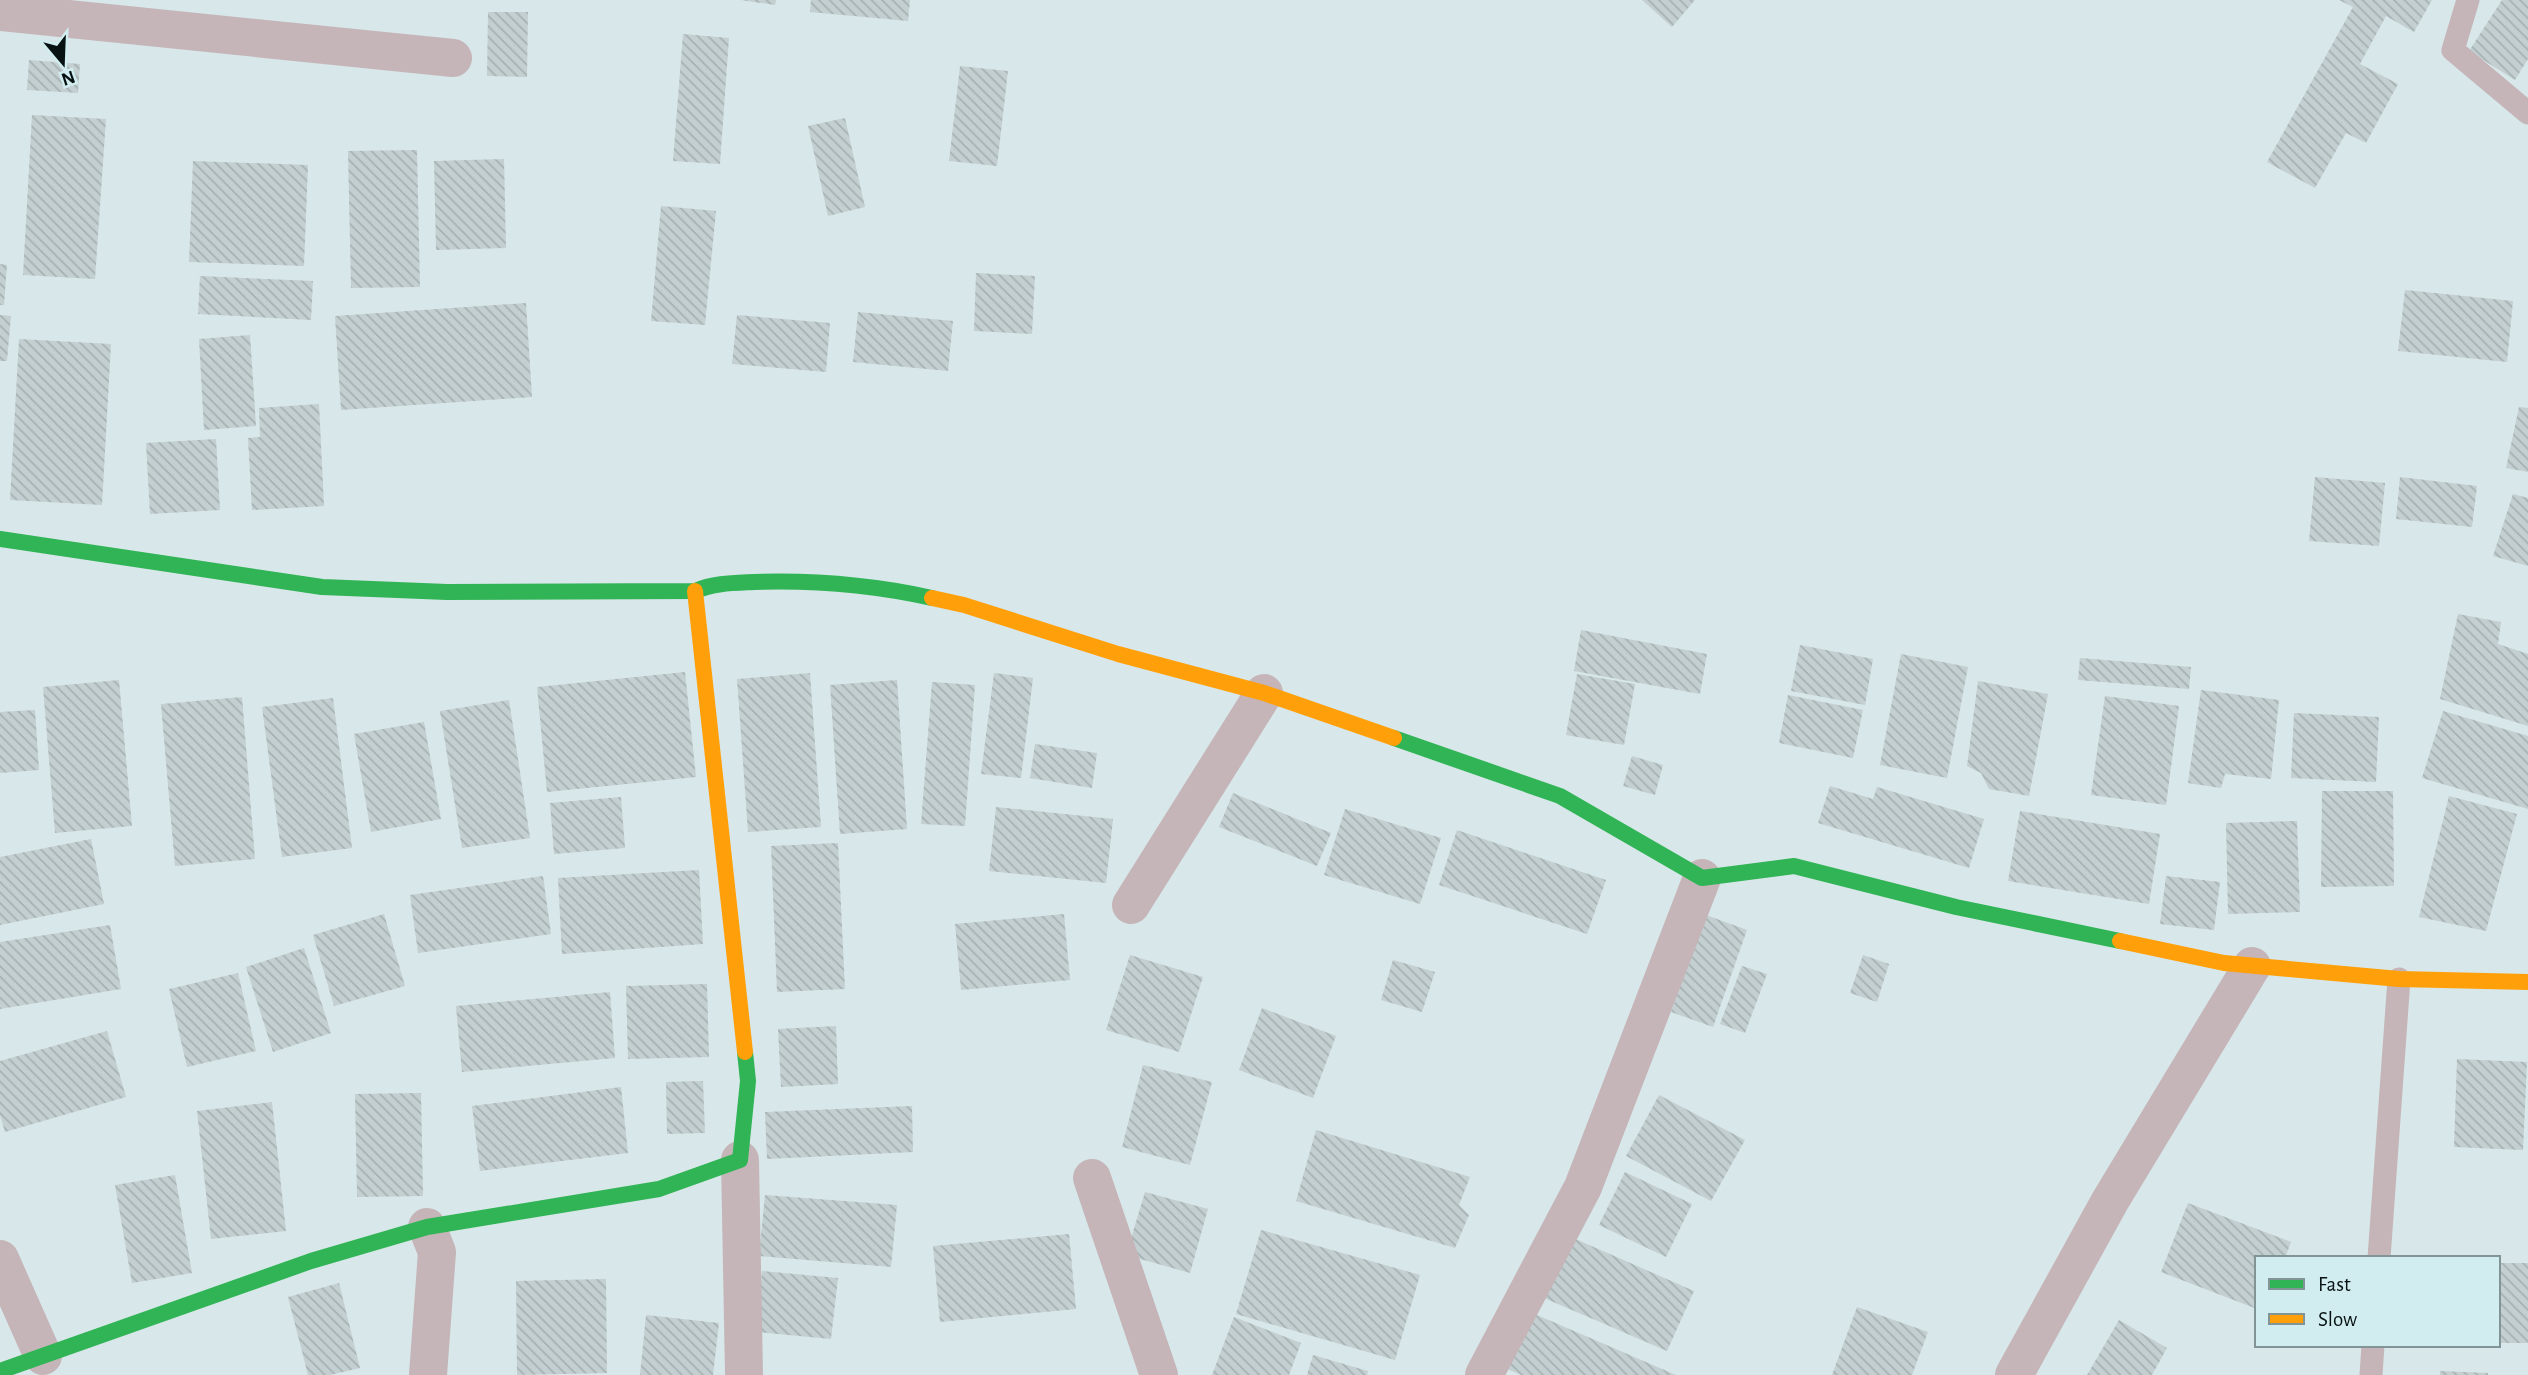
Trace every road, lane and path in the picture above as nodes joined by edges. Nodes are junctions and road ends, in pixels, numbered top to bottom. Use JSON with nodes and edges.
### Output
{"nodes":[{"id":1,"x":2468,"y":0,"type":"edge"},
{"id":2,"x":0,"y":12,"type":"edge"},
{"id":3,"x":453,"y":58,"type":"dead end"},
{"id":4,"x":2528,"y":113,"type":"edge"},
{"id":5,"x":0,"y":539,"type":"edge"},
{"id":6,"x":695,"y":591,"type":"junction"},
{"id":7,"x":1264,"y":692,"type":"junction"},
{"id":8,"x":1702,"y":878,"type":"junction"},
{"id":9,"x":1131,"y":905,"type":"dead end"},
{"id":10,"x":2252,"y":965,"type":"junction"},
{"id":11,"x":2399,"y":979,"type":"junction"},
{"id":12,"x":2528,"y":982,"type":"edge"},
{"id":13,"x":740,"y":1160,"type":"junction"},
{"id":14,"x":1091,"y":1178,"type":"dead end"},
{"id":15,"x":427,"y":1227,"type":"junction"},
{"id":16,"x":2379,"y":1256,"type":"edge"},
{"id":17,"x":0,"y":1259,"type":"edge"},
{"id":18,"x":2373,"y":1347,"type":"edge"},
{"id":19,"x":43,"y":1356,"type":"junction"},
{"id":20,"x":0,"y":1371,"type":"edge"},
{"id":21,"x":428,"y":1375,"type":"edge"},
{"id":22,"x":744,"y":1375,"type":"edge"},
{"id":23,"x":1159,"y":1375,"type":"edge"},
{"id":24,"x":1484,"y":1375,"type":"edge"},
{"id":25,"x":2014,"y":1375,"type":"edge"},
{"id":26,"x":2371,"y":1375,"type":"edge"}],
"edges":[{"from":1,"to":4,"type":"lane"},
{"from":2,"to":3,"type":"street"},
{"from":5,"to":6,"type":"street"},
{"from":6,"to":7,"type":"street"},
{"from":6,"to":13,"type":"street"},
{"from":7,"to":8,"type":"street"},
{"from":7,"to":9,"type":"street"},
{"from":8,"to":10,"type":"street"},
{"from":8,"to":24,"type":"street"},
{"from":10,"to":11,"type":"street"},
{"from":10,"to":25,"type":"street"},
{"from":11,"to":12,"type":"street"},
{"from":11,"to":16,"type":"lane"},
{"from":13,"to":15,"type":"street"},
{"from":13,"to":22,"type":"street"},
{"from":14,"to":23,"type":"street"},
{"from":15,"to":19,"type":"street"},
{"from":15,"to":21,"type":"street"},
{"from":17,"to":19,"type":"street"},
{"from":18,"to":26,"type":"lane"},
{"from":19,"to":20,"type":"street"}]}
